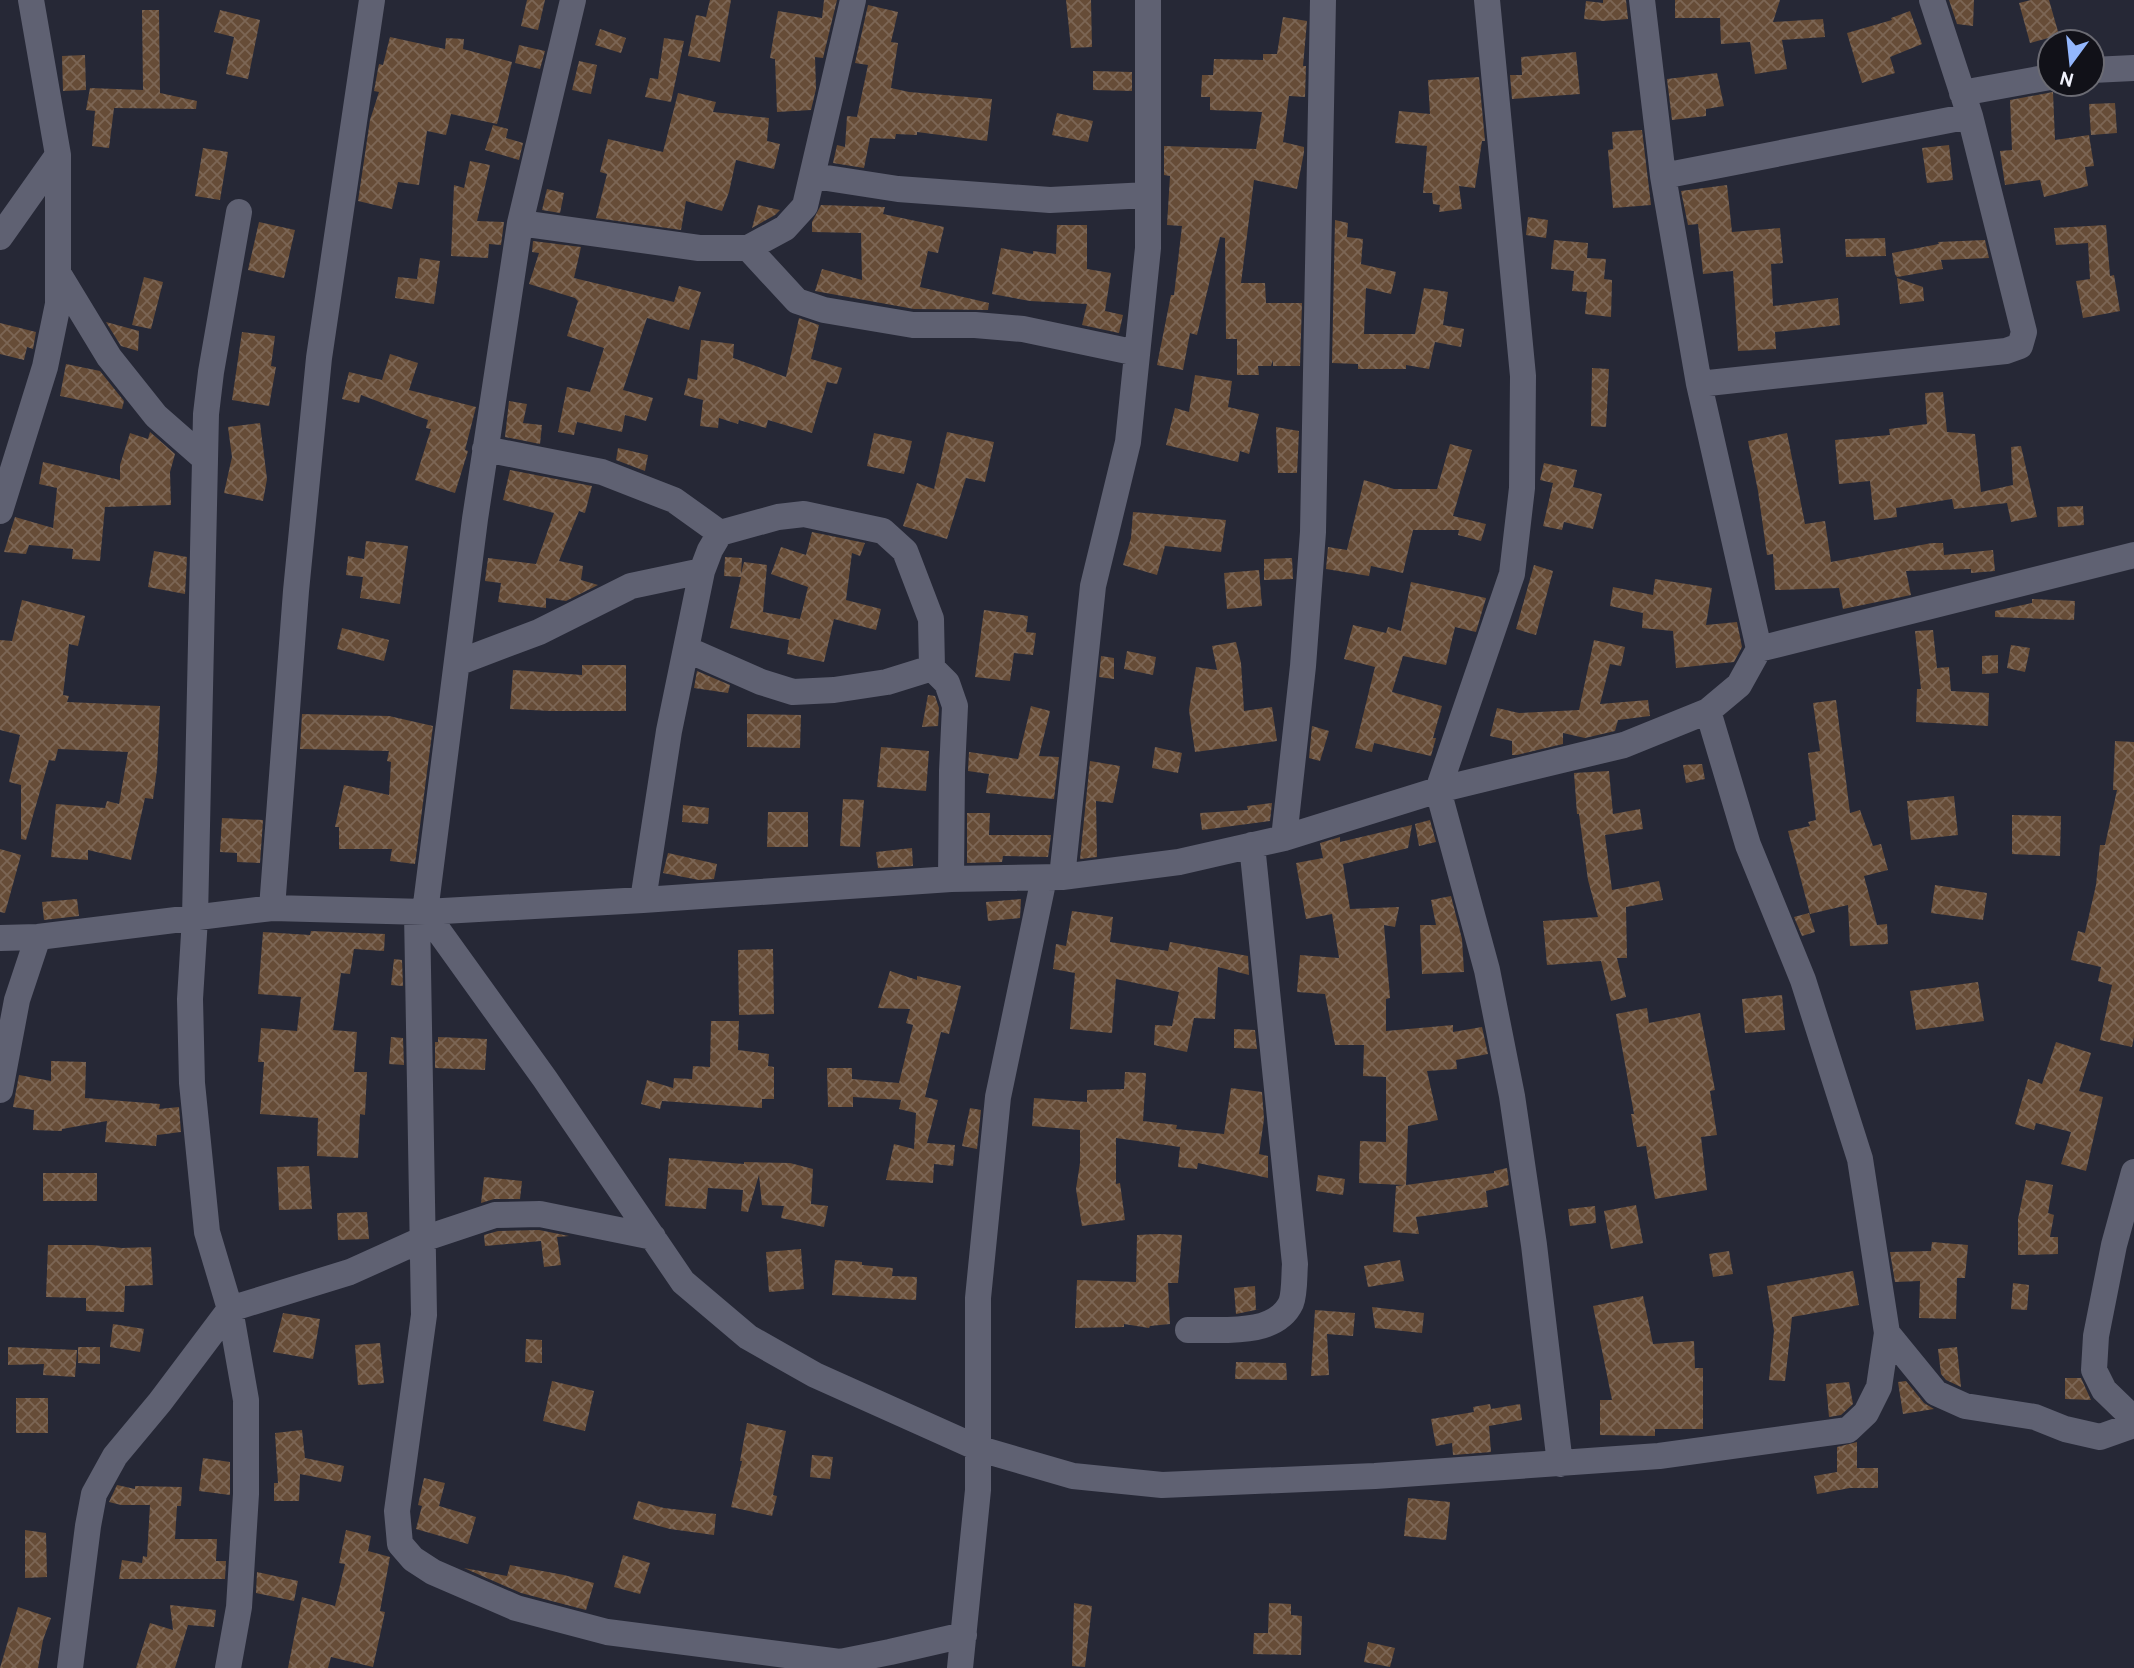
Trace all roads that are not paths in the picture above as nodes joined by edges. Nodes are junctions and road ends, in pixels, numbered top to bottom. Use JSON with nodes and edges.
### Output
{"nodes":[{"id":1,"x":31,"y":0,"type":"edge"},
{"id":2,"x":372,"y":0,"type":"edge"},
{"id":3,"x":573,"y":0,"type":"edge"},
{"id":4,"x":853,"y":0,"type":"edge"},
{"id":5,"x":1148,"y":0,"type":"edge"},
{"id":6,"x":1323,"y":0,"type":"edge"},
{"id":7,"x":1487,"y":0,"type":"edge"},
{"id":8,"x":1642,"y":0,"type":"edge"},
{"id":9,"x":1932,"y":0,"type":"edge"},
{"id":10,"x":2134,"y":68,"type":"edge"},
{"id":11,"x":2106,"y":69,"type":"edge"},
{"id":12,"x":2036,"y":82,"type":"edge"},
{"id":13,"x":1966,"y":104,"type":"junction"},
{"id":14,"x":58,"y":155,"type":"junction"},
{"id":15,"x":814,"y":176,"type":"junction"},
{"id":16,"x":1663,"y":176,"type":"junction"},
{"id":17,"x":1148,"y":195,"type":"junction"},
{"id":18,"x":239,"y":212,"type":"dead end"},
{"id":19,"x":520,"y":223,"type":"junction"},
{"id":20,"x":0,"y":237,"type":"edge"},
{"id":21,"x":748,"y":248,"type":"junction"},
{"id":22,"x":58,"y":272,"type":"junction"},
{"id":23,"x":1137,"y":353,"type":"junction"},
{"id":24,"x":1699,"y":384,"type":"junction"},
{"id":25,"x":485,"y":449,"type":"junction"},
{"id":26,"x":205,"y":458,"type":"junction"},
{"id":27,"x":0,"y":511,"type":"edge"},
{"id":28,"x":720,"y":533,"type":"junction"},
{"id":29,"x":2134,"y":555,"type":"edge"},
{"id":30,"x":702,"y":571,"type":"junction"},
{"id":31,"x":686,"y":649,"type":"junction"},
{"id":32,"x":1759,"y":649,"type":"junction"},
{"id":33,"x":457,"y":663,"type":"junction"},
{"id":34,"x":932,"y":668,"type":"junction"},
{"id":35,"x":1707,"y":710,"type":"junction"},
{"id":36,"x":1438,"y":790,"type":"junction"},
{"id":37,"x":1284,"y":838,"type":"junction"},
{"id":38,"x":1252,"y":845,"type":"junction"},
{"id":39,"x":1053,"y":878,"type":"junction"},
{"id":40,"x":951,"y":879,"type":"junction"},
{"id":41,"x":643,"y":901,"type":"junction"},
{"id":42,"x":272,"y":908,"type":"junction"},
{"id":43,"x":421,"y":912,"type":"junction"},
{"id":44,"x":195,"y":918,"type":"junction"},
{"id":45,"x":38,"y":937,"type":"junction"},
{"id":46,"x":0,"y":938,"type":"edge"},
{"id":47,"x":0,"y":1090,"type":"edge"},
{"id":48,"x":2134,"y":1172,"type":"edge"},
{"id":49,"x":653,"y":1237,"type":"junction"},
{"id":50,"x":423,"y":1239,"type":"junction"},
{"id":51,"x":230,"y":1308,"type":"junction"},
{"id":52,"x":1188,"y":1330,"type":"dead end"},
{"id":53,"x":1887,"y":1333,"type":"junction"},
{"id":54,"x":2134,"y":1419,"type":"edge"},
{"id":55,"x":2134,"y":1425,"type":"edge"},
{"id":56,"x":980,"y":1448,"type":"junction"},
{"id":57,"x":1560,"y":1464,"type":"junction"},
{"id":58,"x":964,"y":1635,"type":"junction"},
{"id":59,"x":70,"y":1668,"type":"edge"},
{"id":60,"x":228,"y":1668,"type":"edge"},
{"id":61,"x":960,"y":1668,"type":"edge"}],
"edges":[{"from":1,"to":14,"type":"street"},
{"from":2,"to":42,"type":"street"},
{"from":3,"to":19,"type":"street"},
{"from":4,"to":15,"type":"street"},
{"from":5,"to":17,"type":"street"},
{"from":6,"to":37,"type":"street"},
{"from":7,"to":36,"type":"street"},
{"from":8,"to":16,"type":"street"},
{"from":9,"to":13,"type":"street"},
{"from":10,"to":11,"type":"street"},
{"from":12,"to":13,"type":"street"},
{"from":13,"to":16,"type":"street"},
{"from":13,"to":24,"type":"street"},
{"from":14,"to":20,"type":"street"},
{"from":14,"to":22,"type":"street"},
{"from":15,"to":17,"type":"street"},
{"from":15,"to":21,"type":"street"},
{"from":16,"to":24,"type":"street"},
{"from":17,"to":23,"type":"street"},
{"from":18,"to":26,"type":"street"},
{"from":19,"to":21,"type":"street"},
{"from":19,"to":25,"type":"street"},
{"from":21,"to":23,"type":"street"},
{"from":22,"to":26,"type":"street"},
{"from":22,"to":27,"type":"street"},
{"from":23,"to":39,"type":"street"},
{"from":24,"to":32,"type":"street"},
{"from":25,"to":28,"type":"street"},
{"from":25,"to":33,"type":"street"},
{"from":26,"to":44,"type":"street"},
{"from":28,"to":30,"type":"street"},
{"from":28,"to":34,"type":"street"},
{"from":29,"to":32,"type":"street"},
{"from":30,"to":31,"type":"street"},
{"from":30,"to":33,"type":"street"},
{"from":31,"to":34,"type":"street"},
{"from":31,"to":41,"type":"street"},
{"from":32,"to":35,"type":"street"},
{"from":33,"to":43,"type":"street"},
{"from":34,"to":40,"type":"street"},
{"from":35,"to":36,"type":"street"},
{"from":35,"to":53,"type":"street"},
{"from":36,"to":37,"type":"street"},
{"from":36,"to":57,"type":"street"},
{"from":37,"to":38,"type":"street"},
{"from":38,"to":39,"type":"street"},
{"from":38,"to":52,"type":"street"},
{"from":39,"to":40,"type":"street"},
{"from":39,"to":56,"type":"street"},
{"from":40,"to":41,"type":"street"},
{"from":41,"to":43,"type":"street"},
{"from":42,"to":43,"type":"street"},
{"from":42,"to":44,"type":"street"},
{"from":43,"to":49,"type":"street"},
{"from":43,"to":50,"type":"street"},
{"from":44,"to":45,"type":"street"},
{"from":44,"to":51,"type":"street"},
{"from":45,"to":46,"type":"street"},
{"from":45,"to":47,"type":"street"},
{"from":48,"to":54,"type":"street"},
{"from":49,"to":50,"type":"street"},
{"from":49,"to":56,"type":"street"},
{"from":50,"to":51,"type":"street"},
{"from":50,"to":58,"type":"street"},
{"from":51,"to":59,"type":"street"},
{"from":51,"to":60,"type":"street"},
{"from":53,"to":55,"type":"street"},
{"from":53,"to":57,"type":"street"},
{"from":56,"to":57,"type":"street"},
{"from":56,"to":58,"type":"street"},
{"from":58,"to":61,"type":"street"}]}
